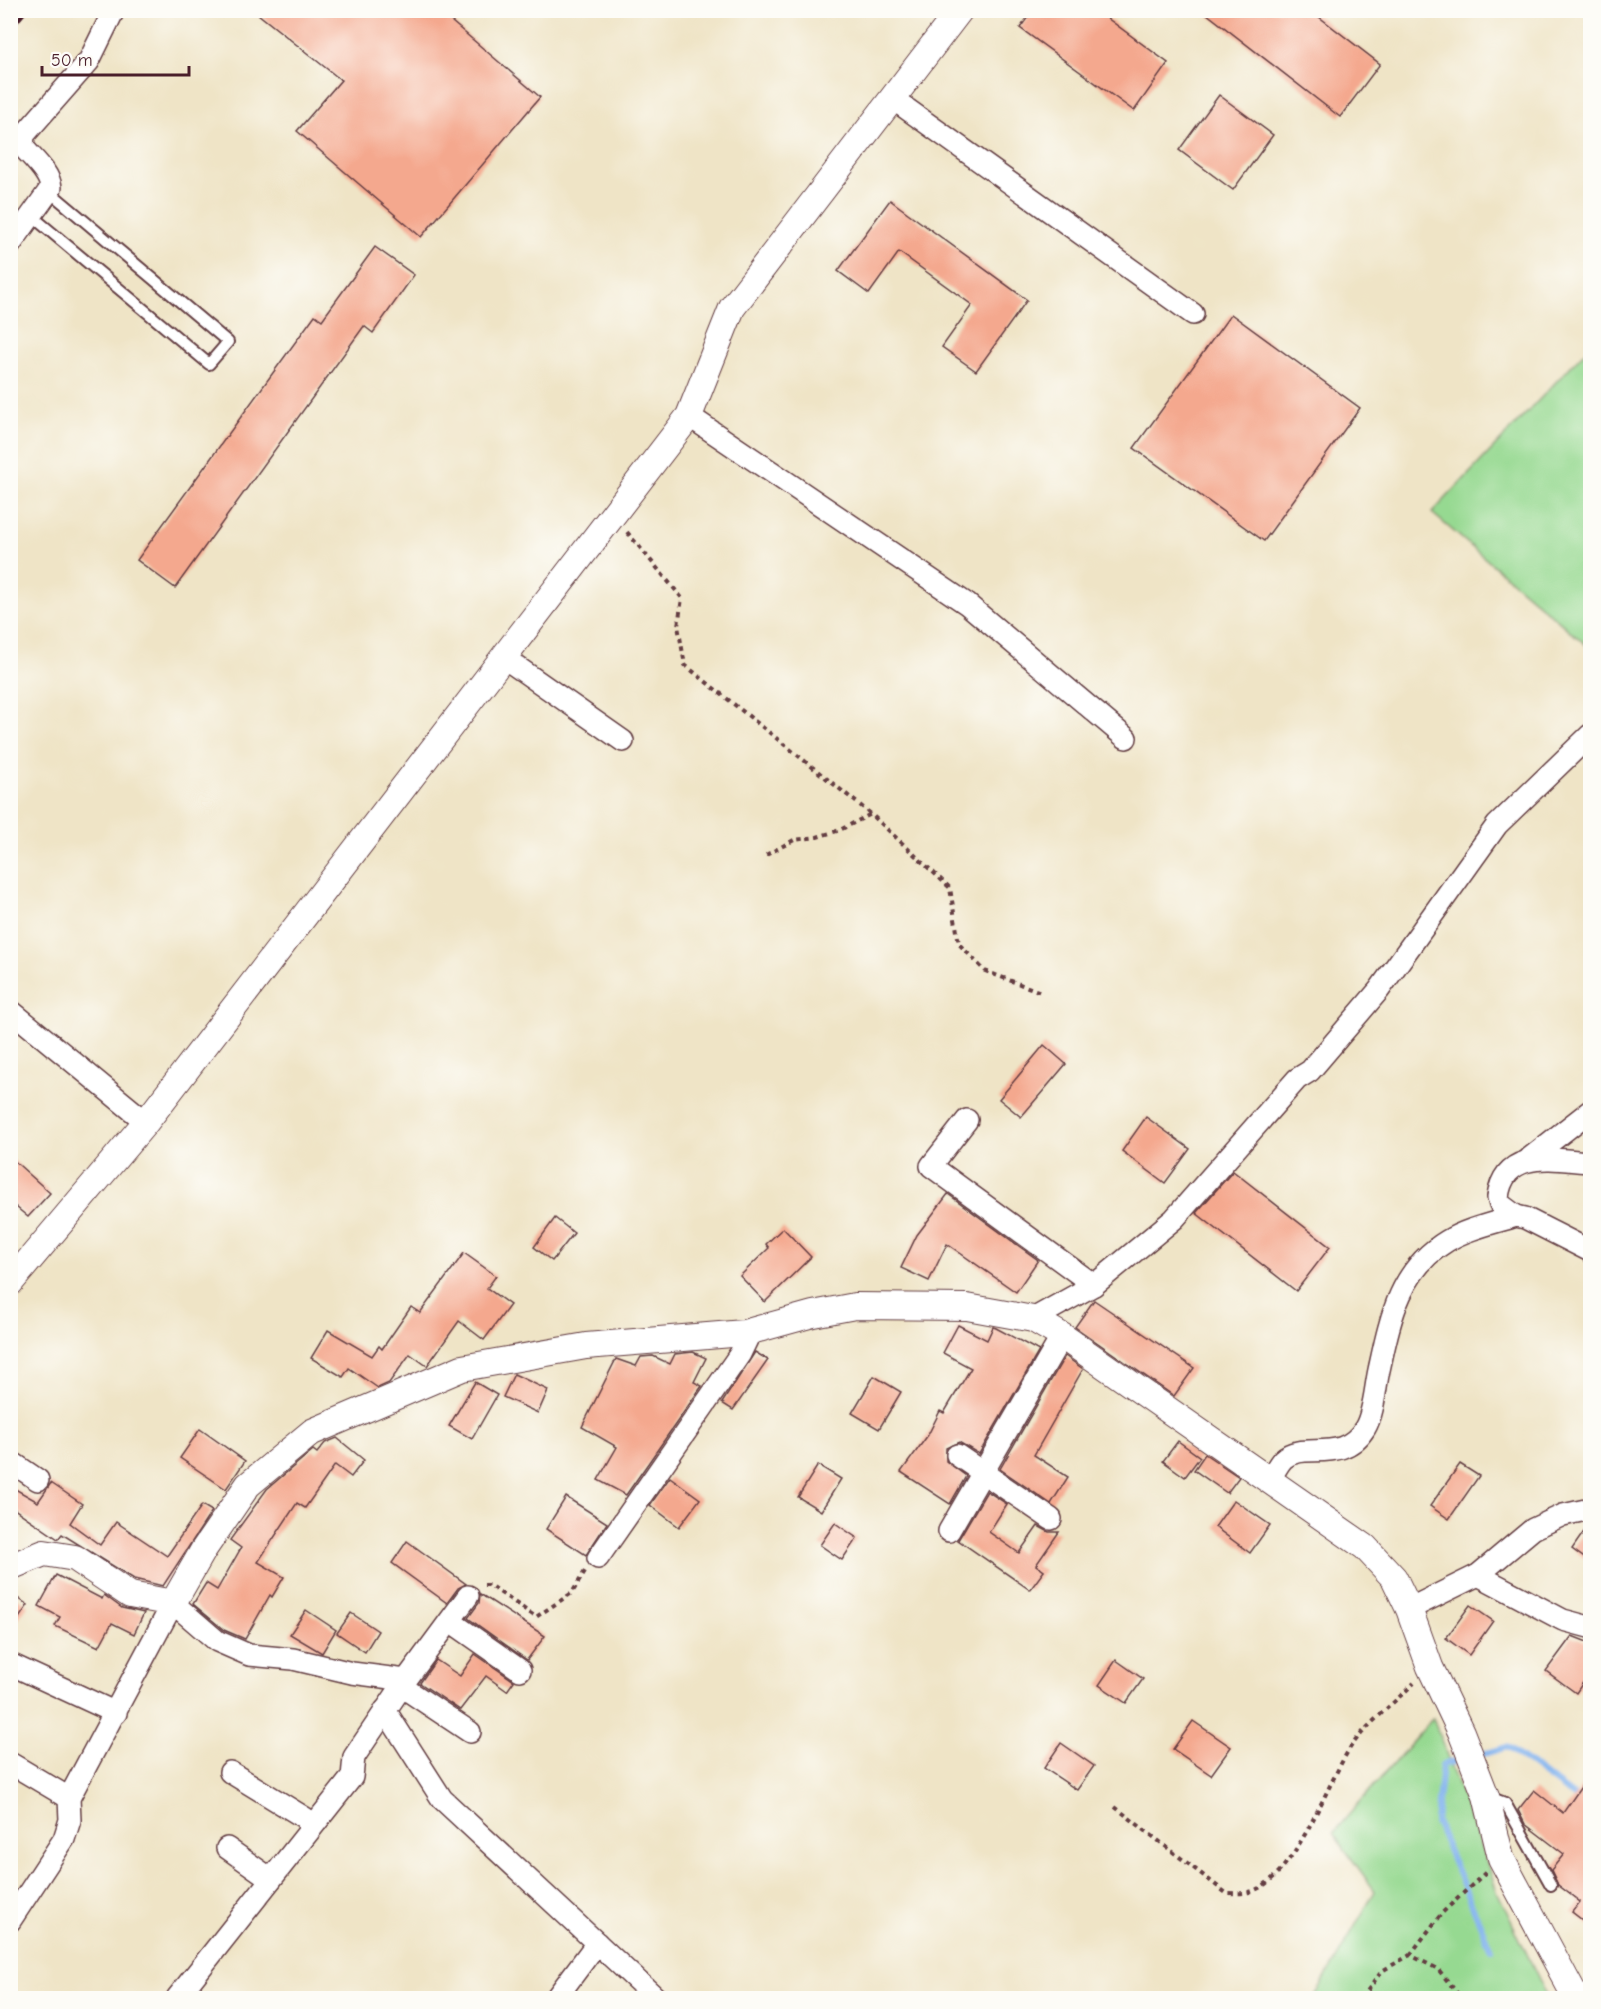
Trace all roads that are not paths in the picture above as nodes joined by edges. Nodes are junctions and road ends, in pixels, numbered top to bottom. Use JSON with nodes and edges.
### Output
{"nodes":[{"id":1,"x":114,"y":10,"type":"edge"},
{"id":2,"x":960,"y":10,"type":"edge"},
{"id":3,"x":893,"y":99,"type":"junction"},
{"id":4,"x":50,"y":192,"type":"junction"},
{"id":5,"x":32,"y":216,"type":"junction"},
{"id":6,"x":10,"y":245,"type":"edge"},
{"id":7,"x":1193,"y":314,"type":"dead end"},
{"id":8,"x":689,"y":416,"type":"junction"},
{"id":9,"x":503,"y":657,"type":"junction"},
{"id":10,"x":1590,"y":735,"type":"edge"},
{"id":11,"x":1126,"y":738,"type":"dead end"},
{"id":12,"x":623,"y":741,"type":"dead end"},
{"id":13,"x":10,"y":1010,"type":"edge"},
{"id":14,"x":1590,"y":1111,"type":"edge"},
{"id":15,"x":967,"y":1120,"type":"dead end"},
{"id":16,"x":146,"y":1122,"type":"junction"},
{"id":17,"x":1530,"y":1158,"type":"junction"},
{"id":18,"x":1590,"y":1162,"type":"edge"},
{"id":19,"x":1516,"y":1216,"type":"junction"},
{"id":20,"x":1590,"y":1251,"type":"edge"},
{"id":21,"x":10,"y":1283,"type":"edge"},
{"id":22,"x":1094,"y":1285,"type":"junction"},
{"id":23,"x":1033,"y":1319,"type":"junction"},
{"id":24,"x":751,"y":1331,"type":"junction"},
{"id":25,"x":1062,"y":1336,"type":"junction"},
{"id":26,"x":957,"y":1455,"type":"dead end"},
{"id":27,"x":10,"y":1461,"type":"edge"},
{"id":28,"x":985,"y":1473,"type":"junction"},
{"id":29,"x":1270,"y":1479,"type":"junction"},
{"id":30,"x":38,"y":1480,"type":"dead end"},
{"id":31,"x":1590,"y":1509,"type":"edge"},
{"id":32,"x":1051,"y":1519,"type":"dead end"},
{"id":33,"x":949,"y":1531,"type":"dead end"},
{"id":34,"x":598,"y":1558,"type":"road end"},
{"id":35,"x":10,"y":1567,"type":"edge"},
{"id":36,"x":1478,"y":1575,"type":"junction"},
{"id":37,"x":468,"y":1596,"type":"road end"},
{"id":38,"x":173,"y":1603,"type":"junction"},
{"id":39,"x":1409,"y":1608,"type":"junction"},
{"id":40,"x":450,"y":1621,"type":"junction"},
{"id":41,"x":1589,"y":1627,"type":"edge"},
{"id":42,"x":10,"y":1664,"type":"edge"},
{"id":43,"x":520,"y":1670,"type":"dead end"},
{"id":44,"x":404,"y":1683,"type":"junction"},
{"id":45,"x":385,"y":1710,"type":"junction"},
{"id":46,"x":116,"y":1713,"type":"junction"},
{"id":47,"x":470,"y":1732,"type":"dead end"},
{"id":48,"x":10,"y":1763,"type":"edge"},
{"id":49,"x":231,"y":1772,"type":"dead end"},
{"id":50,"x":1486,"y":1796,"type":"junction"},
{"id":51,"x":69,"y":1798,"type":"junction"},
{"id":52,"x":311,"y":1828,"type":"junction"},
{"id":53,"x":227,"y":1848,"type":"dead end"},
{"id":54,"x":271,"y":1879,"type":"junction"},
{"id":55,"x":1551,"y":1885,"type":"dead end"},
{"id":56,"x":10,"y":1921,"type":"edge"},
{"id":57,"x":597,"y":1944,"type":"junction"},
{"id":58,"x":177,"y":1998,"type":"edge"},
{"id":59,"x":556,"y":1998,"type":"edge"},
{"id":60,"x":656,"y":1998,"type":"edge"},
{"id":61,"x":1576,"y":1998,"type":"edge"}],
"edges":[{"from":1,"to":4,"type":"street"},
{"from":2,"to":3,"type":"street"},
{"from":3,"to":7,"type":"street"},
{"from":3,"to":8,"type":"street"},
{"from":4,"to":5,"type":"street"},
{"from":4,"to":5,"type":"lane"},
{"from":5,"to":6,"type":"street"},
{"from":8,"to":9,"type":"street"},
{"from":8,"to":11,"type":"street"},
{"from":9,"to":12,"type":"street"},
{"from":9,"to":16,"type":"street"},
{"from":10,"to":22,"type":"street"},
{"from":13,"to":16,"type":"street"},
{"from":14,"to":17,"type":"street"},
{"from":15,"to":22,"type":"street"},
{"from":16,"to":21,"type":"street"},
{"from":17,"to":18,"type":"street"},
{"from":17,"to":19,"type":"street"},
{"from":19,"to":20,"type":"street"},
{"from":19,"to":29,"type":"street"},
{"from":22,"to":23,"type":"street"},
{"from":23,"to":24,"type":"street"},
{"from":23,"to":25,"type":"street"},
{"from":24,"to":34,"type":"street"},
{"from":24,"to":38,"type":"street"},
{"from":25,"to":28,"type":"street"},
{"from":25,"to":29,"type":"street"},
{"from":26,"to":28,"type":"street"},
{"from":27,"to":30,"type":"street"},
{"from":28,"to":32,"type":"street"},
{"from":28,"to":33,"type":"street"},
{"from":29,"to":39,"type":"street"},
{"from":31,"to":36,"type":"street"},
{"from":35,"to":38,"type":"street"},
{"from":36,"to":39,"type":"street"},
{"from":36,"to":41,"type":"street"},
{"from":37,"to":40,"type":"street"},
{"from":38,"to":44,"type":"street"},
{"from":38,"to":46,"type":"street"},
{"from":39,"to":50,"type":"street"},
{"from":40,"to":43,"type":"street"},
{"from":40,"to":44,"type":"street"},
{"from":42,"to":46,"type":"street"},
{"from":44,"to":45,"type":"street"},
{"from":44,"to":47,"type":"street"},
{"from":45,"to":52,"type":"street"},
{"from":45,"to":57,"type":"street"},
{"from":46,"to":51,"type":"street"},
{"from":48,"to":51,"type":"street"},
{"from":49,"to":52,"type":"street"},
{"from":50,"to":55,"type":"lane"},
{"from":50,"to":61,"type":"street"},
{"from":51,"to":56,"type":"street"},
{"from":52,"to":54,"type":"street"},
{"from":53,"to":54,"type":"street"},
{"from":54,"to":58,"type":"street"},
{"from":57,"to":59,"type":"street"},
{"from":57,"to":60,"type":"street"}]}
